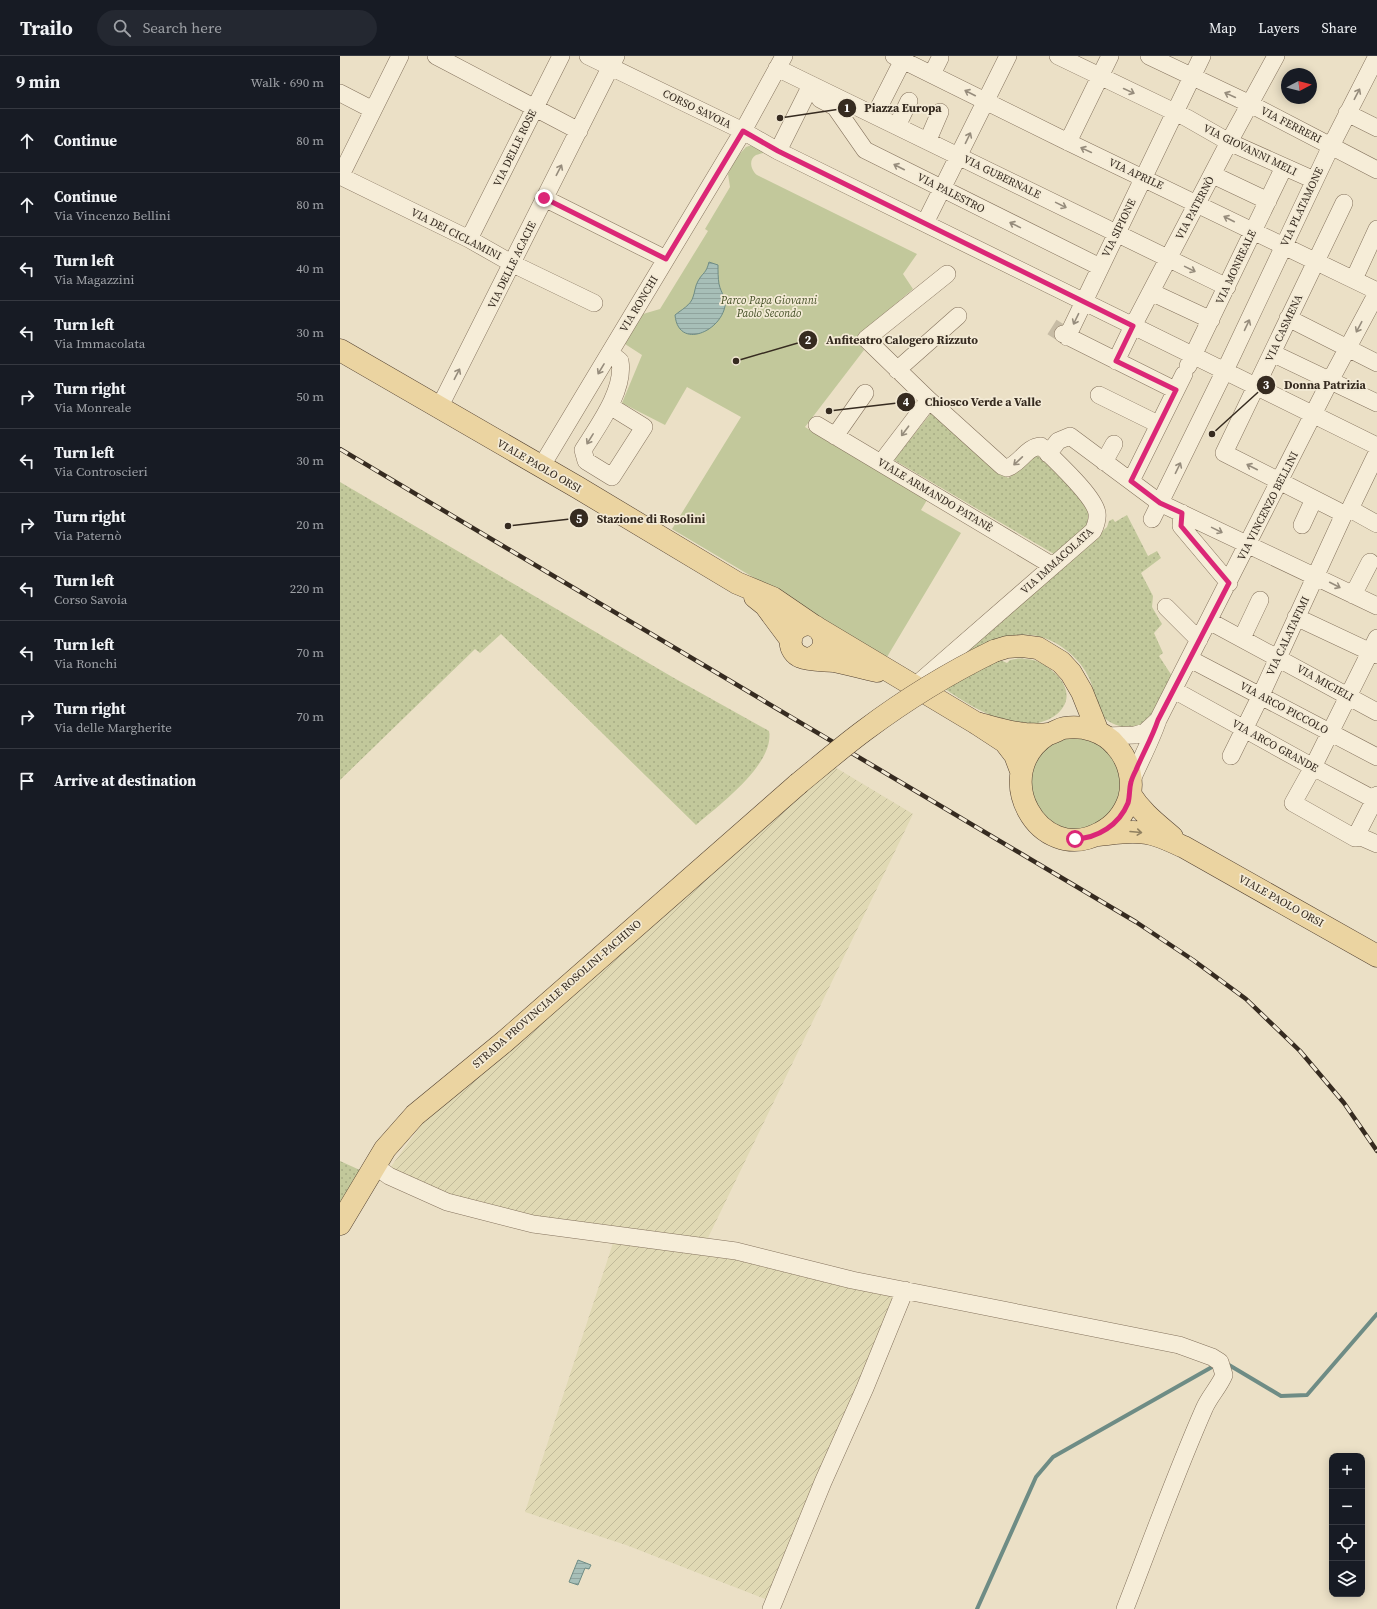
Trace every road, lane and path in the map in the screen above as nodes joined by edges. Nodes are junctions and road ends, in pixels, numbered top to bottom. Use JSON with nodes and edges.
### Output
{"nodes":[{"id":1,"x":400,"y":56,"type":"edge"},
{"id":2,"x":436,"y":56,"type":"edge"},
{"id":3,"x":561,"y":56,"type":"edge"},
{"id":4,"x":588,"y":56,"type":"edge"},
{"id":5,"x":1008,"y":56,"type":"edge"},
{"id":6,"x":1058,"y":56,"type":"edge"},
{"id":7,"x":1110,"y":56,"type":"edge"},
{"id":8,"x":1149,"y":56,"type":"edge"},
{"id":9,"x":1276,"y":56,"type":"edge"},
{"id":10,"x":1377,"y":56,"type":"edge"},
{"id":11,"x":901,"y":57,"type":"edge"},
{"id":12,"x":940,"y":58,"type":"dead end"},
{"id":13,"x":613,"y":62,"type":"edge"},
{"id":14,"x":781,"y":62,"type":"edge"},
{"id":15,"x":1199,"y":71,"type":"edge"},
{"id":16,"x":932,"y":74,"type":"junction"},
{"id":17,"x":1097,"y":79,"type":"junction"},
{"id":18,"x":816,"y":90,"type":"junction"},
{"id":19,"x":340,"y":93,"type":"edge"},
{"id":20,"x":909,"y":101,"type":"dead end"},
{"id":21,"x":986,"y":101,"type":"junction"},
{"id":22,"x":1250,"y":104,"type":"junction"},
{"id":23,"x":535,"y":108,"type":"junction"},
{"id":24,"x":373,"y":110,"type":"junction"},
{"id":25,"x":940,"y":112,"type":"dead end"},
{"id":26,"x":1347,"y":113,"type":"junction"},
{"id":27,"x":875,"y":115,"type":"junction"},
{"id":28,"x":1178,"y":117,"type":"junction"},
{"id":29,"x":897,"y":126,"type":"junction"},
{"id":30,"x":1377,"y":128,"type":"edge"},
{"id":31,"x":579,"y":130,"type":"junction"},
{"id":32,"x":743,"y":131,"type":"junction"},
{"id":33,"x":928,"y":140,"type":"junction"},
{"id":34,"x":1068,"y":142,"type":"junction"},
{"id":35,"x":1229,"y":142,"type":"junction"},
{"id":36,"x":1331,"y":146,"type":"junction"},
{"id":37,"x":778,"y":151,"type":"junction"},
{"id":38,"x":959,"y":156,"type":"junction"},
{"id":39,"x":1284,"y":167,"type":"junction"},
{"id":40,"x":1377,"y":170,"type":"edge"},
{"id":41,"x":1213,"y":175,"type":"junction"},
{"id":42,"x":340,"y":177,"type":"edge"},
{"id":43,"x":1143,"y":177,"type":"junction"},
{"id":44,"x":1314,"y":180,"type":"junction"},
{"id":45,"x":943,"y":190,"type":"junction"},
{"id":46,"x":544,"y":198,"type":"junction"},
{"id":47,"x":1268,"y":201,"type":"junction"},
{"id":48,"x":1198,"y":203,"type":"junction"},
{"id":49,"x":1344,"y":203,"type":"dead end"},
{"id":50,"x":925,"y":223,"type":"junction"},
{"id":51,"x":1377,"y":229,"type":"edge"},
{"id":52,"x":1253,"y":231,"type":"junction"},
{"id":53,"x":1117,"y":233,"type":"junction"},
{"id":54,"x":469,"y":239,"type":"junction"},
{"id":55,"x":1284,"y":246,"type":"junction"},
{"id":56,"x":1169,"y":258,"type":"junction"},
{"id":57,"x":666,"y":259,"type":"junction"},
{"id":58,"x":1315,"y":261,"type":"junction"},
{"id":59,"x":513,"y":264,"type":"junction"},
{"id":60,"x":1100,"y":267,"type":"junction"},
{"id":61,"x":946,"y":274,"type":"dead end"},
{"id":62,"x":1354,"y":280,"type":"junction"},
{"id":63,"x":1227,"y":287,"type":"junction"},
{"id":64,"x":1151,"y":292,"type":"junction"},
{"id":65,"x":1377,"y":292,"type":"edge"},
{"id":66,"x":1084,"y":302,"type":"junction"},
{"id":67,"x":594,"y":303,"type":"dead end"},
{"id":68,"x":958,"y":316,"type":"dead end"},
{"id":69,"x":1288,"y":318,"type":"junction"},
{"id":70,"x":1211,"y":320,"type":"junction"},
{"id":71,"x":1133,"y":326,"type":"junction"},
{"id":72,"x":1347,"y":348,"type":"junction"},
{"id":73,"x":340,"y":350,"type":"edge"},
{"id":74,"x":610,"y":353,"type":"junction"},
{"id":75,"x":1272,"y":353,"type":"junction"},
{"id":76,"x":1116,"y":361,"type":"junction"},
{"id":77,"x":1377,"y":363,"type":"edge"},
{"id":78,"x":1188,"y":365,"type":"junction"},
{"id":79,"x":897,"y":370,"type":"junction"},
{"id":80,"x":1225,"y":371,"type":"junction"},
{"id":81,"x":1330,"y":381,"type":"junction"},
{"id":82,"x":1257,"y":386,"type":"junction"},
{"id":83,"x":1176,"y":390,"type":"junction"},
{"id":84,"x":865,"y":393,"type":"dead end"},
{"id":85,"x":1100,"y":395,"type":"dead end"},
{"id":86,"x":929,"y":400,"type":"junction"},
{"id":87,"x":1377,"y":403,"type":"edge"},
{"id":88,"x":610,"y":406,"type":"junction"},
{"id":89,"x":439,"y":408,"type":"junction"},
{"id":90,"x":1314,"y":415,"type":"junction"},
{"id":91,"x":1158,"y":424,"type":"junction"},
{"id":92,"x":817,"y":425,"type":"dead end"},
{"id":93,"x":835,"y":436,"type":"junction"},
{"id":94,"x":1114,"y":444,"type":"dead end"},
{"id":95,"x":1376,"y":448,"type":"edge"},
{"id":96,"x":1048,"y":454,"type":"junction"},
{"id":97,"x":586,"y":461,"type":"junction"},
{"id":98,"x":1104,"y":462,"type":"junction"},
{"id":99,"x":881,"y":464,"type":"junction"},
{"id":100,"x":541,"y":467,"type":"junction"},
{"id":101,"x":1131,"y":481,"type":"junction"},
{"id":102,"x":1280,"y":481,"type":"junction"},
{"id":103,"x":577,"y":487,"type":"junction"},
{"id":104,"x":1314,"y":499,"type":"junction"},
{"id":105,"x":1160,"y":503,"type":"junction"},
{"id":106,"x":1347,"y":511,"type":"junction"},
{"id":107,"x":1182,"y":513,"type":"junction"},
{"id":108,"x":1152,"y":518,"type":"dead end"},
{"id":109,"x":1377,"y":524,"type":"edge"},
{"id":110,"x":1302,"y":525,"type":"dead end"},
{"id":111,"x":1248,"y":545,"type":"junction"},
{"id":112,"x":1370,"y":562,"type":"dead end"},
{"id":113,"x":1053,"y":566,"type":"junction"},
{"id":114,"x":1316,"y":576,"type":"junction"},
{"id":115,"x":737,"y":583,"type":"junction"},
{"id":116,"x":1229,"y":583,"type":"junction"},
{"id":117,"x":1353,"y":595,"type":"junction"},
{"id":118,"x":1260,"y":600,"type":"dead end"},
{"id":119,"x":1377,"y":606,"type":"edge"},
{"id":120,"x":1166,"y":607,"type":"dead end"},
{"id":121,"x":1296,"y":617,"type":"junction"},
{"id":122,"x":1209,"y":621,"type":"junction"},
{"id":123,"x":816,"y":628,"type":"junction"},
{"id":124,"x":1242,"y":638,"type":"junction"},
{"id":125,"x":790,"y":640,"type":"junction"},
{"id":126,"x":1199,"y":640,"type":"junction"},
{"id":127,"x":1375,"y":648,"type":"edge"},
{"id":128,"x":1278,"y":657,"type":"junction"},
{"id":129,"x":811,"y":658,"type":"junction"},
{"id":130,"x":1190,"y":659,"type":"junction"},
{"id":131,"x":1071,"y":673,"type":"junction"},
{"id":132,"x":907,"y":681,"type":"junction"},
{"id":133,"x":1174,"y":690,"type":"junction"},
{"id":134,"x":1261,"y":695,"type":"junction"},
{"id":135,"x":1349,"y":696,"type":"junction"},
{"id":136,"x":1377,"y":712,"type":"edge"},
{"id":137,"x":1158,"y":720,"type":"junction"},
{"id":138,"x":976,"y":723,"type":"junction"},
{"id":139,"x":1244,"y":729,"type":"junction"},
{"id":140,"x":1056,"y":731,"type":"junction"},
{"id":141,"x":1330,"y":732,"type":"junction"},
{"id":142,"x":1102,"y":734,"type":"junction"},
{"id":143,"x":1231,"y":756,"type":"dead end"},
{"id":144,"x":1377,"y":757,"type":"edge"},
{"id":145,"x":1313,"y":767,"type":"junction"},
{"id":146,"x":1021,"y":771,"type":"junction"},
{"id":147,"x":1131,"y":788,"type":"junction"},
{"id":148,"x":1376,"y":798,"type":"edge"},
{"id":149,"x":1097,"y":835,"type":"junction"},
{"id":150,"x":1355,"y":838,"type":"junction"},
{"id":151,"x":1377,"y":844,"type":"edge"},
{"id":152,"x":1184,"y":847,"type":"junction"},
{"id":153,"x":1377,"y":956,"type":"edge"},
{"id":154,"x":375,"y":1166,"type":"junction"},
{"id":155,"x":340,"y":1224,"type":"edge"},
{"id":156,"x":905,"y":1290,"type":"junction"},
{"id":157,"x":771,"y":1609,"type":"edge"},
{"id":158,"x":1125,"y":1609,"type":"edge"}],
"edges":[{"from":1,"to":24,"type":"street"},
{"from":2,"to":23,"type":"street"},
{"from":3,"to":23,"type":"street","name":"VIA DELLE ROSE"},
{"from":4,"to":13,"type":"street","name":"CORSO SAVOIA"},
{"from":5,"to":21,"type":"street"},
{"from":6,"to":17,"type":"street"},
{"from":7,"to":17,"type":"street"},
{"from":8,"to":15,"type":"street","name":"VIA FERRERI"},
{"from":9,"to":22,"type":"street","name":"VIA PATERNÒ"},
{"from":26,"to":10,"type":"street","name":"VIA PLATAMONE","one_way":true},
{"from":11,"to":16,"type":"street","name":"VIA APRILE"},
{"from":11,"to":27,"type":"street"},
{"from":12,"to":16,"type":"street"},
{"from":13,"to":31,"type":"street","name":"VIA DELLE ACACIE"},
{"from":13,"to":32,"type":"street","name":"CORSO SAVOIA"},
{"from":14,"to":18,"type":"street","name":"VIA GUBERNALE"},
{"from":14,"to":32,"type":"street","name":"VIA RONCHI"},
{"from":22,"to":15,"type":"street","name":"VIA FERRERI","one_way":true},
{"from":15,"to":28,"type":"street","name":"VIA SIPIONE"},
{"from":21,"to":16,"type":"street","name":"VIA APRILE","one_way":true},
{"from":17,"to":28,"type":"street","name":"VIA GIOVANNI MELI","one_way":true},
{"from":17,"to":34,"type":"street"},
{"from":18,"to":27,"type":"street","name":"VIA GUBERNALE"},
{"from":18,"to":37,"type":"street"},
{"from":45,"to":18,"type":"street","name":"VIA PALESTRO","one_way":true},
{"from":19,"to":24,"type":"street"},
{"from":20,"to":29,"type":"street"},
{"from":21,"to":34,"type":"street","name":"VIA APRILE"},
{"from":38,"to":21,"type":"street","one_way":true},
{"from":22,"to":35,"type":"street","name":"VIA PATERNÒ"},
{"from":22,"to":36,"type":"street","name":"VIA FERRERI"},
{"from":23,"to":31,"type":"street"},
{"from":23,"to":54,"type":"street","name":"VIA DELLE ROSE"},
{"from":24,"to":42,"type":"street"},
{"from":25,"to":33,"type":"street"},
{"from":26,"to":30,"type":"street"},
{"from":26,"to":36,"type":"street","name":"VIA PLATAMONE"},
{"from":27,"to":29,"type":"street","name":"VIA GUBERNALE"},
{"from":28,"to":35,"type":"street","name":"VIA GIOVANNI MELI"},
{"from":28,"to":43,"type":"street","name":"VIA SIPIONE"},
{"from":29,"to":33,"type":"street","name":"VIA GUBERNALE"},
{"from":46,"to":31,"type":"street","name":"VIA DELLE ACACIE","one_way":true},
{"from":32,"to":37,"type":"street","name":"CORSO SAVOIA"},
{"from":32,"to":57,"type":"street","name":"VIA RONCHI"},
{"from":33,"to":38,"type":"street","name":"VIA GUBERNALE"},
{"from":43,"to":34,"type":"street","name":"VIA APRILE","one_way":true},
{"from":35,"to":39,"type":"street","name":"VIA GIOVANNI MELI"},
{"from":35,"to":41,"type":"street","name":"VIA PATERNÒ"},
{"from":36,"to":40,"type":"street","name":"VIA FERRERI"},
{"from":36,"to":44,"type":"street","name":"VIA PLATAMONE"},
{"from":37,"to":50,"type":"street","name":"CORSO SAVOIA"},
{"from":38,"to":45,"type":"street"},
{"from":38,"to":53,"type":"street","name":"VIA GUBERNALE","one_way":true},
{"from":39,"to":44,"type":"street","name":"VIA GIOVANNI MELI"},
{"from":39,"to":47,"type":"street","name":"VIA MONREALE"},
{"from":41,"to":47,"type":"street"},
{"from":41,"to":48,"type":"street","name":"VIA PATERNÒ"},
{"from":42,"to":54,"type":"street","name":"VIA DEI CICLAMINI"},
{"from":43,"to":48,"type":"street","name":"VIA APRILE"},
{"from":43,"to":53,"type":"street","name":"VIA SIPIONE"},
{"from":44,"to":55,"type":"street","name":"VIA PLATAMONE"},
{"from":45,"to":50,"type":"street"},
{"from":60,"to":45,"type":"street","name":"VIA PALESTRO","one_way":true},
{"from":46,"to":57,"type":"street"},
{"from":46,"to":59,"type":"street","name":"VIA DELLE ACACIE"},
{"from":47,"to":52,"type":"street","name":"VIA MONREALE"},
{"from":52,"to":48,"type":"street","name":"VIA APRILE","one_way":true},
{"from":48,"to":56,"type":"street","name":"VIA PATERNÒ"},
{"from":49,"to":58,"type":"street","name":"VIA CASMENA"},
{"from":50,"to":66,"type":"street","name":"CORSO SAVOIA"},
{"from":51,"to":62,"type":"street"},
{"from":52,"to":55,"type":"street","name":"VIA APRILE"},
{"from":52,"to":63,"type":"street","name":"VIA MONREALE"},
{"from":53,"to":56,"type":"street","name":"VIA GUBERNALE"},
{"from":53,"to":60,"type":"street","name":"VIA SIPIONE"},
{"from":54,"to":59,"type":"street","name":"VIA DEI CICLAMINI"},
{"from":55,"to":58,"type":"street","name":"VIA APRILE"},
{"from":80,"to":55,"type":"street","name":"VIA PLATAMONE","one_way":true},
{"from":56,"to":63,"type":"street","name":"VIA GUBERNALE","one_way":true},
{"from":56,"to":64,"type":"street","name":"VIA PATERNÒ"},
{"from":57,"to":74,"type":"street","name":"VIA RONCHI"},
{"from":58,"to":62,"type":"street","name":"VIA APRILE"},
{"from":58,"to":69,"type":"street","name":"VIA CASMENA"},
{"from":59,"to":67,"type":"street","name":"VIA DEI CICLAMINI"},
{"from":89,"to":59,"type":"street","name":"VIA DELLE ACACIE","one_way":true},
{"from":60,"to":66,"type":"street","name":"VIA SIPIONE"},
{"from":61,"to":79,"type":"street"},
{"from":62,"to":65,"type":"street","name":"VIA APRILE"},
{"from":63,"to":70,"type":"street","name":"VIA MONREALE"},
{"from":64,"to":70,"type":"street"},
{"from":64,"to":71,"type":"street","name":"VIA PATERNÒ"},
{"from":65,"to":72,"type":"street","name":"VIA VINCENZO BELLINI","one_way":true},
{"from":66,"to":71,"type":"street","name":"CORSO SAVOIA"},
{"from":66,"to":76,"type":"street","name":"VIA SIPIONE","one_way":true},
{"from":68,"to":79,"type":"street"},
{"from":69,"to":72,"type":"street"},
{"from":69,"to":75,"type":"street","name":"VIA CASMENA"},
{"from":70,"to":78,"type":"street","name":"VIA MONREALE"},
{"from":71,"to":76,"type":"street","name":"VIA PATERNÒ"},
{"from":71,"to":78,"type":"street","name":"CORSO SAVOIA"},
{"from":72,"to":77,"type":"street"},
{"from":72,"to":81,"type":"street","name":"VIA VINCENZO BELLINI"},
{"from":73,"to":89,"type":"main road","name":"VIALE PAOLO ORSI"},
{"from":74,"to":88,"type":"street"},
{"from":74,"to":100,"type":"street","name":"VIA RONCHI","one_way":true},
{"from":75,"to":81,"type":"street"},
{"from":75,"to":82,"type":"street","name":"VIA CASMENA"},
{"from":76,"to":83,"type":"street"},
{"from":78,"to":80,"type":"street","name":"CORSO SAVOIA"},
{"from":78,"to":83,"type":"street","name":"VIA MONREALE"},
{"from":79,"to":86,"type":"street"},
{"from":80,"to":82,"type":"street","name":"CORSO SAVOIA"},
{"from":105,"to":80,"type":"street","name":"VIA PLATAMONE","one_way":true},
{"from":81,"to":87,"type":"street"},
{"from":81,"to":90,"type":"street","name":"VIA VINCENZO BELLINI"},
{"from":82,"to":90,"type":"street"},
{"from":102,"to":82,"type":"street","name":"VIA CASMENA","one_way":true},
{"from":83,"to":91,"type":"street","name":"VIA MONREALE"},
{"from":84,"to":93,"type":"street"},
{"from":85,"to":91,"type":"street"},
{"from":96,"to":86,"type":"street","one_way":true},
{"from":86,"to":99,"type":"street","one_way":true},
{"from":88,"to":97,"type":"street","one_way":true},
{"from":88,"to":97,"type":"street"},
{"from":89,"to":100,"type":"main road","name":"VIALE PAOLO ORSI"},
{"from":90,"to":95,"type":"street"},
{"from":90,"to":102,"type":"street","name":"VIA VINCENZO BELLINI"},
{"from":91,"to":101,"type":"street","name":"VIA MONREALE"},
{"from":92,"to":93,"type":"street","name":"VIALE ARMANDO PATANÈ"},
{"from":93,"to":99,"type":"street","name":"VIALE ARMANDO PATANÈ"},
{"from":94,"to":98,"type":"street"},
{"from":95,"to":106,"type":"street","name":"VIA CALATAFIMI"},
{"from":96,"to":98,"type":"street"},
{"from":96,"to":113,"type":"street","name":"VIA IMMACOLATA"},
{"from":97,"to":103,"type":"street"},
{"from":98,"to":101,"type":"street"},
{"from":99,"to":113,"type":"street","name":"VIALE ARMANDO PATANÈ"},
{"from":100,"to":103,"type":"main road","name":"VIALE PAOLO ORSI"},
{"from":101,"to":105,"type":"street"},
{"from":102,"to":104,"type":"street"},
{"from":102,"to":111,"type":"street","name":"VIA VINCENZO BELLINI"},
{"from":103,"to":115,"type":"main road","name":"VIALE PAOLO ORSI"},
{"from":104,"to":106,"type":"street"},
{"from":104,"to":110,"type":"street"},
{"from":105,"to":107,"type":"street"},
{"from":105,"to":108,"type":"street","name":"VIA PLATAMONE"},
{"from":106,"to":109,"type":"street"},
{"from":106,"to":114,"type":"street","name":"VIA CALATAFIMI"},
{"from":107,"to":111,"type":"street","one_way":true},
{"from":107,"to":116,"type":"street"},
{"from":111,"to":114,"type":"street"},
{"from":111,"to":116,"type":"street","name":"VIA VINCENZO BELLINI"},
{"from":112,"to":117,"type":"street"},
{"from":113,"to":132,"type":"street","name":"VIA IMMACOLATA"},
{"from":114,"to":117,"type":"street","one_way":true},
{"from":114,"to":121,"type":"street","name":"VIA CALATAFIMI"},
{"from":115,"to":123,"type":"main road"},
{"from":115,"to":125,"type":"main road"},
{"from":116,"to":122,"type":"street","name":"VIA VINCENZO BELLINI"},
{"from":117,"to":119,"type":"street"},
{"from":118,"to":124,"type":"street"},
{"from":120,"to":126,"type":"street"},
{"from":121,"to":127,"type":"street"},
{"from":121,"to":128,"type":"street","name":"VIA CALATAFIMI"},
{"from":122,"to":124,"type":"street","name":"VIA MICIELI"},
{"from":122,"to":126,"type":"street","name":"VIA VINCENZO BELLINI"},
{"from":123,"to":125,"type":"main road"},
{"from":123,"to":129,"type":"main road"},
{"from":123,"to":132,"type":"main road"},
{"from":124,"to":128,"type":"street","name":"VIA MICIELI"},
{"from":125,"to":129,"type":"main road"},
{"from":126,"to":130,"type":"street","name":"VIA VINCENZO BELLINI"},
{"from":127,"to":135,"type":"street"},
{"from":128,"to":134,"type":"street","name":"VIA CALATAFIMI"},
{"from":128,"to":135,"type":"street","name":"VIA MICIELI"},
{"from":129,"to":132,"type":"main road"},
{"from":130,"to":133,"type":"street","name":"VIA VINCENZO BELLINI"},
{"from":130,"to":134,"type":"street","name":"VIA ARCO PICCOLO"},
{"from":131,"to":140,"type":"main road"},
{"from":131,"to":142,"type":"main road","name":"STRADA PROVINCIALE ROSOLINI-PACHINO"},
{"from":131,"to":154,"type":"main road","name":"STRADA PROVINCIALE ROSOLINI-PACHINO","bridge":true},
{"from":132,"to":138,"type":"main road"},
{"from":133,"to":137,"type":"street","name":"VIA VINCENZO BELLINI"},
{"from":133,"to":139,"type":"street","name":"VIA ARCO GRANDE"},
{"from":134,"to":139,"type":"street","name":"VIA CALATAFIMI"},
{"from":134,"to":141,"type":"street","name":"VIA ARCO PICCOLO"},
{"from":135,"to":136,"type":"street","name":"VIA MICIELI"},
{"from":135,"to":141,"type":"street"},
{"from":137,"to":142,"type":"street"},
{"from":137,"to":147,"type":"street"},
{"from":138,"to":140,"type":"main road"},
{"from":138,"to":146,"type":"main road"},
{"from":139,"to":143,"type":"street","name":"VIA CALATAFIMI"},
{"from":139,"to":145,"type":"street","name":"VIA ARCO GRANDE"},
{"from":140,"to":142,"type":"main road"},
{"from":140,"to":146,"type":"main road"},
{"from":141,"to":144,"type":"street","name":"VIA ARCO PICCOLO"},
{"from":141,"to":145,"type":"street"},
{"from":142,"to":147,"type":"main road"},
{"from":145,"to":148,"type":"street","name":"VIA ARCO GRANDE"},
{"from":145,"to":150,"type":"street"},
{"from":146,"to":149,"type":"main road"},
{"from":147,"to":149,"type":"main road"},
{"from":147,"to":152,"type":"main road"},
{"from":148,"to":150,"type":"street"},
{"from":149,"to":152,"type":"main road","one_way":true},
{"from":150,"to":151,"type":"street"},
{"from":152,"to":153,"type":"main road","name":"VIALE PAOLO ORSI"},
{"from":154,"to":155,"type":"main road","name":"STRADA PROVINCIALE ROSOLINI-PACHINO"},
{"from":154,"to":156,"type":"street"},
{"from":156,"to":157,"type":"street"},
{"from":156,"to":158,"type":"street"}]}
